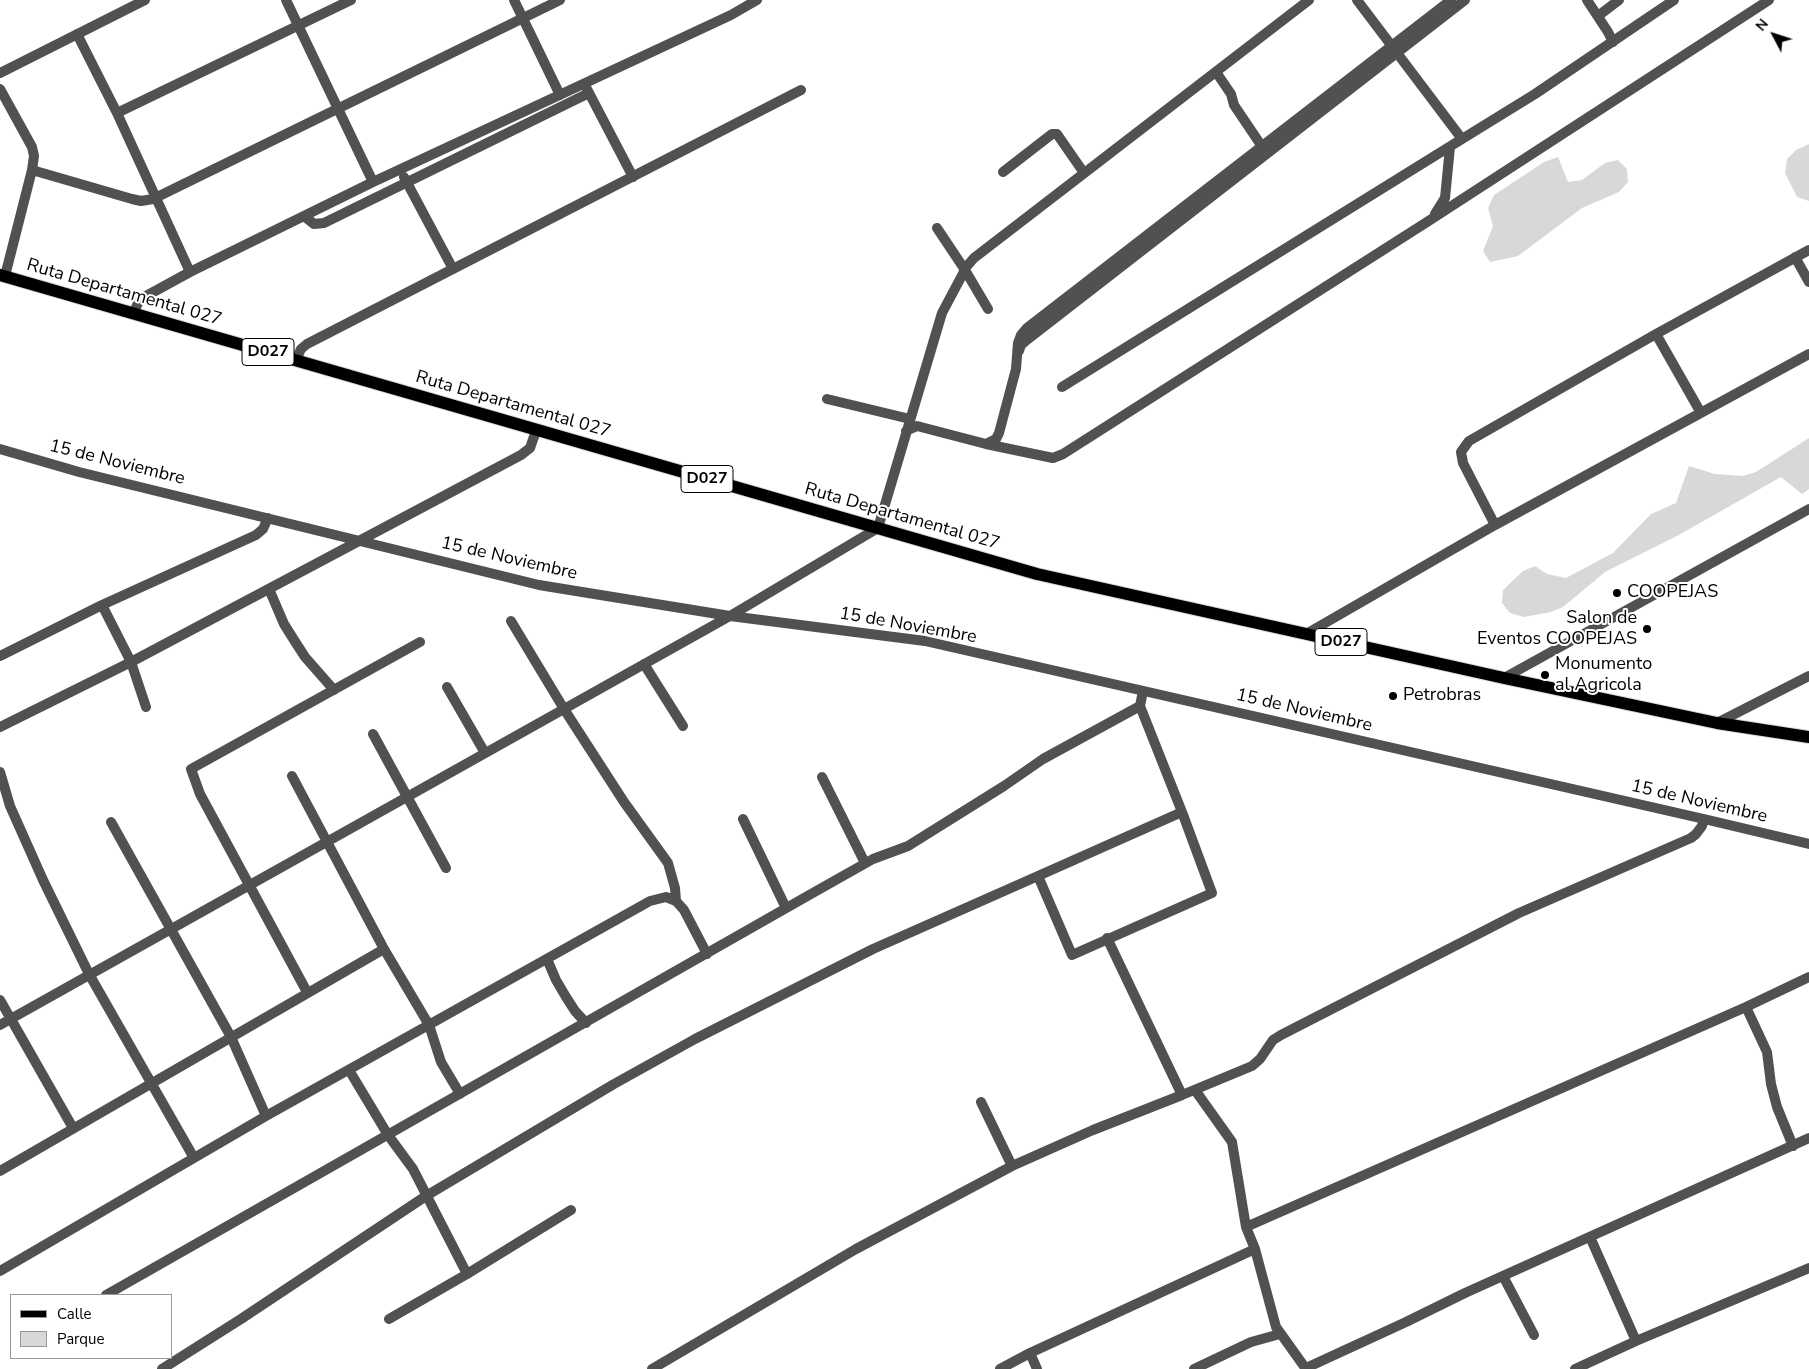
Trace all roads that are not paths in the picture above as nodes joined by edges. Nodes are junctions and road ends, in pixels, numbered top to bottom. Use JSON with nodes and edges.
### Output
{"nodes":[{"id":1,"x":145,"y":0,"type":"edge"},
{"id":2,"x":286,"y":0,"type":"edge"},
{"id":3,"x":352,"y":0,"type":"edge"},
{"id":4,"x":514,"y":0,"type":"edge"},
{"id":5,"x":560,"y":0,"type":"edge"},
{"id":6,"x":757,"y":0,"type":"edge"},
{"id":7,"x":1310,"y":0,"type":"edge"},
{"id":8,"x":1357,"y":0,"type":"edge"},
{"id":9,"x":1451,"y":0,"type":"edge"},
{"id":10,"x":1465,"y":0,"type":"edge"},
{"id":11,"x":1587,"y":0,"type":"edge"},
{"id":12,"x":1619,"y":0,"type":"edge"},
{"id":13,"x":1674,"y":0,"type":"edge"},
{"id":14,"x":1769,"y":0,"type":"edge"},
{"id":15,"x":745,"y":4,"type":"edge"},
{"id":16,"x":1598,"y":16,"type":"junction"},
{"id":17,"x":522,"y":18,"type":"junction"},
{"id":18,"x":298,"y":26,"type":"junction"},
{"id":19,"x":77,"y":34,"type":"junction"},
{"id":20,"x":1612,"y":42,"type":"junction"},
{"id":21,"x":1394,"y":49,"type":"junction"},
{"id":22,"x":1216,"y":72,"type":"junction"},
{"id":23,"x":0,"y":73,"type":"edge"},
{"id":24,"x":584,"y":83,"type":"junction"},
{"id":25,"x":0,"y":89,"type":"edge"},
{"id":26,"x":801,"y":90,"type":"dead end"},
{"id":27,"x":589,"y":93,"type":"junction"},
{"id":28,"x":560,"y":95,"type":"junction"},
{"id":29,"x":336,"y":109,"type":"junction"},
{"id":30,"x":118,"y":113,"type":"junction"},
{"id":31,"x":1462,"y":139,"type":"junction"},
{"id":32,"x":1450,"y":147,"type":"junction"},
{"id":33,"x":1264,"y":150,"type":"junction"},
{"id":34,"x":32,"y":170,"type":"junction"},
{"id":35,"x":400,"y":170,"type":"junction"},
{"id":36,"x":1003,"y":172,"type":"dead end"},
{"id":37,"x":1084,"y":173,"type":"junction"},
{"id":38,"x":633,"y":177,"type":"junction"},
{"id":39,"x":373,"y":182,"type":"junction"},
{"id":40,"x":407,"y":182,"type":"junction"},
{"id":41,"x":156,"y":197,"type":"junction"},
{"id":42,"x":304,"y":216,"type":"junction"},
{"id":43,"x":1427,"y":222,"type":"junction"},
{"id":44,"x":937,"y":228,"type":"dead end"},
{"id":45,"x":1809,"y":250,"type":"edge"},
{"id":46,"x":1795,"y":257,"type":"junction"},
{"id":47,"x":453,"y":269,"type":"junction"},
{"id":48,"x":965,"y":270,"type":"junction"},
{"id":49,"x":190,"y":272,"type":"junction"},
{"id":50,"x":2,"y":276,"type":"edge"},
{"id":51,"x":1809,"y":282,"type":"edge"},
{"id":52,"x":988,"y":309,"type":"dead end"},
{"id":53,"x":134,"y":314,"type":"junction"},
{"id":54,"x":1656,"y":334,"type":"junction"},
{"id":55,"x":1809,"y":354,"type":"edge"},
{"id":56,"x":296,"y":360,"type":"junction"},
{"id":57,"x":1062,"y":387,"type":"dead end"},
{"id":58,"x":827,"y":399,"type":"dead end"},
{"id":59,"x":1700,"y":413,"type":"junction"},
{"id":60,"x":910,"y":419,"type":"junction"},
{"id":61,"x":536,"y":430,"type":"junction"},
{"id":62,"x":906,"y":431,"type":"junction"},
{"id":63,"x":986,"y":444,"type":"junction"},
{"id":64,"x":0,"y":449,"type":"edge"},
{"id":65,"x":1809,"y":509,"type":"edge"},
{"id":66,"x":268,"y":518,"type":"junction"},
{"id":67,"x":1496,"y":525,"type":"junction"},
{"id":68,"x":878,"y":528,"type":"junction"},
{"id":69,"x":361,"y":541,"type":"junction"},
{"id":70,"x":269,"y":589,"type":"junction"},
{"id":71,"x":102,"y":605,"type":"junction"},
{"id":72,"x":730,"y":616,"type":"junction"},
{"id":73,"x":511,"y":621,"type":"dead end"},
{"id":74,"x":1306,"y":634,"type":"junction"},
{"id":75,"x":420,"y":642,"type":"dead end"},
{"id":76,"x":0,"y":655,"type":"edge"},
{"id":77,"x":131,"y":662,"type":"junction"},
{"id":78,"x":644,"y":664,"type":"junction"},
{"id":79,"x":1809,"y":676,"type":"edge"},
{"id":80,"x":1504,"y":678,"type":"junction"},
{"id":81,"x":447,"y":687,"type":"dead end"},
{"id":82,"x":334,"y":690,"type":"junction"},
{"id":83,"x":1143,"y":692,"type":"junction"},
{"id":84,"x":1140,"y":706,"type":"junction"},
{"id":85,"x":146,"y":707,"type":"dead end"},
{"id":86,"x":564,"y":709,"type":"junction"},
{"id":87,"x":1717,"y":723,"type":"junction"},
{"id":88,"x":682,"y":726,"type":"dead end"},
{"id":89,"x":0,"y":727,"type":"edge"},
{"id":90,"x":373,"y":734,"type":"dead end"},
{"id":91,"x":1809,"y":737,"type":"edge"},
{"id":92,"x":485,"y":753,"type":"junction"},
{"id":93,"x":0,"y":772,"type":"edge"},
{"id":94,"x":292,"y":776,"type":"dead end"},
{"id":95,"x":822,"y":777,"type":"dead end"},
{"id":96,"x":407,"y":796,"type":"junction"},
{"id":97,"x":1182,"y":812,"type":"junction"},
{"id":98,"x":743,"y":819,"type":"dead end"},
{"id":99,"x":1704,"y":819,"type":"junction"},
{"id":100,"x":111,"y":822,"type":"dead end"},
{"id":101,"x":326,"y":842,"type":"junction"},
{"id":102,"x":1809,"y":844,"type":"edge"},
{"id":103,"x":865,"y":863,"type":"junction"},
{"id":104,"x":446,"y":868,"type":"dead end"},
{"id":105,"x":1038,"y":876,"type":"junction"},
{"id":106,"x":250,"y":885,"type":"junction"},
{"id":107,"x":676,"y":901,"type":"junction"},
{"id":108,"x":786,"y":908,"type":"junction"},
{"id":109,"x":170,"y":929,"type":"junction"},
{"id":110,"x":1107,"y":938,"type":"junction"},
{"id":111,"x":384,"y":949,"type":"junction"},
{"id":112,"x":707,"y":954,"type":"junction"},
{"id":113,"x":547,"y":959,"type":"junction"},
{"id":114,"x":90,"y":975,"type":"junction"},
{"id":115,"x":1809,"y":977,"type":"edge"},
{"id":116,"x":307,"y":992,"type":"junction"},
{"id":117,"x":0,"y":1000,"type":"edge"},
{"id":118,"x":1746,"y":1007,"type":"junction"},
{"id":119,"x":11,"y":1019,"type":"junction"},
{"id":120,"x":586,"y":1023,"type":"junction"},
{"id":121,"x":0,"y":1025,"type":"edge"},
{"id":122,"x":429,"y":1025,"type":"junction"},
{"id":123,"x":230,"y":1037,"type":"junction"},
{"id":124,"x":349,"y":1070,"type":"junction"},
{"id":125,"x":152,"y":1082,"type":"junction"},
{"id":126,"x":1195,"y":1090,"type":"junction"},
{"id":127,"x":460,"y":1094,"type":"junction"},
{"id":128,"x":1182,"y":1095,"type":"junction"},
{"id":129,"x":981,"y":1102,"type":"dead end"},
{"id":130,"x":266,"y":1116,"type":"junction"},
{"id":131,"x":73,"y":1128,"type":"junction"},
{"id":132,"x":388,"y":1135,"type":"junction"},
{"id":133,"x":1809,"y":1138,"type":"edge"},
{"id":134,"x":1793,"y":1146,"type":"junction"},
{"id":135,"x":194,"y":1158,"type":"junction"},
{"id":136,"x":1012,"y":1166,"type":"junction"},
{"id":137,"x":0,"y":1171,"type":"edge"},
{"id":138,"x":426,"y":1196,"type":"junction"},
{"id":139,"x":571,"y":1210,"type":"dead end"},
{"id":140,"x":1246,"y":1226,"type":"junction"},
{"id":141,"x":1590,"y":1237,"type":"junction"},
{"id":142,"x":1255,"y":1249,"type":"junction"},
{"id":143,"x":1809,"y":1268,"type":"edge"},
{"id":144,"x":0,"y":1271,"type":"edge"},
{"id":145,"x":467,"y":1274,"type":"junction"},
{"id":146,"x":1503,"y":1276,"type":"junction"},
{"id":147,"x":108,"y":1294,"type":"edge"},
{"id":148,"x":389,"y":1319,"type":"dead end"},
{"id":149,"x":1280,"y":1334,"type":"junction"},
{"id":150,"x":1534,"y":1335,"type":"dead end"},
{"id":151,"x":1636,"y":1341,"type":"junction"},
{"id":152,"x":1030,"y":1353,"type":"junction"},
{"id":153,"x":162,"y":1369,"type":"edge"},
{"id":154,"x":652,"y":1369,"type":"edge"},
{"id":155,"x":1000,"y":1369,"type":"edge"},
{"id":156,"x":1037,"y":1369,"type":"edge"},
{"id":157,"x":1194,"y":1369,"type":"edge"},
{"id":158,"x":1306,"y":1369,"type":"edge"},
{"id":159,"x":1575,"y":1369,"type":"edge"}],
"edges":[{"from":1,"to":19,"type":"street"},
{"from":2,"to":18,"type":"street"},
{"from":3,"to":18,"type":"street"},
{"from":4,"to":17,"type":"street"},
{"from":5,"to":17,"type":"street"},
{"from":6,"to":15,"type":"street"},
{"from":7,"to":22,"type":"street"},
{"from":8,"to":21,"type":"street"},
{"from":9,"to":21,"type":"street"},
{"from":10,"to":21,"type":"street"},
{"from":11,"to":16,"type":"street"},
{"from":12,"to":16,"type":"street"},
{"from":13,"to":20,"type":"street"},
{"from":14,"to":43,"type":"street"},
{"from":15,"to":24,"type":"street"},
{"from":16,"to":20,"type":"street"},
{"from":17,"to":28,"type":"street"},
{"from":17,"to":29,"type":"street"},
{"from":18,"to":29,"type":"street"},
{"from":18,"to":30,"type":"street"},
{"from":19,"to":23,"type":"street"},
{"from":19,"to":30,"type":"street"},
{"from":20,"to":31,"type":"street"},
{"from":21,"to":31,"type":"street"},
{"from":21,"to":33,"type":"street"},
{"from":22,"to":33,"type":"street"},
{"from":22,"to":37,"type":"street"},
{"from":24,"to":27,"type":"street"},
{"from":24,"to":28,"type":"street"},
{"from":25,"to":34,"type":"street"},
{"from":26,"to":38,"type":"street"},
{"from":27,"to":38,"type":"street"},
{"from":27,"to":40,"type":"street"},
{"from":28,"to":35,"type":"street"},
{"from":29,"to":39,"type":"street"},
{"from":29,"to":41,"type":"street"},
{"from":30,"to":41,"type":"street"},
{"from":31,"to":32,"type":"street"},
{"from":32,"to":43,"type":"street"},
{"from":32,"to":57,"type":"street"},
{"from":33,"to":63,"type":"street"},
{"from":34,"to":41,"type":"street"},
{"from":34,"to":50,"type":"street"},
{"from":35,"to":39,"type":"street"},
{"from":35,"to":40,"type":"street"},
{"from":36,"to":37,"type":"street"},
{"from":37,"to":48,"type":"street"},
{"from":38,"to":47,"type":"street"},
{"from":39,"to":42,"type":"street"},
{"from":40,"to":42,"type":"street"},
{"from":40,"to":47,"type":"street"},
{"from":41,"to":49,"type":"street"},
{"from":42,"to":49,"type":"street"},
{"from":43,"to":63,"type":"street"},
{"from":44,"to":48,"type":"street"},
{"from":45,"to":46,"type":"street"},
{"from":46,"to":51,"type":"street"},
{"from":46,"to":54,"type":"street"},
{"from":47,"to":56,"type":"street"},
{"from":48,"to":52,"type":"street"},
{"from":48,"to":60,"type":"street"},
{"from":49,"to":53,"type":"street"},
{"from":50,"to":53,"type":"main road","name":"Ruta Departamental 027","number":"D027"},
{"from":53,"to":56,"type":"main road","name":"Ruta Departamental 027","number":"D027"},
{"from":54,"to":59,"type":"street"},
{"from":54,"to":67,"type":"street"},
{"from":55,"to":59,"type":"street"},
{"from":56,"to":61,"type":"main road","name":"Ruta Departamental 027","number":"D027"},
{"from":58,"to":60,"type":"street"},
{"from":59,"to":67,"type":"street"},
{"from":60,"to":62,"type":"street"},
{"from":61,"to":68,"type":"main road","name":"Ruta Departamental 027","number":"D027"},
{"from":61,"to":69,"type":"street"},
{"from":62,"to":63,"type":"street"},
{"from":62,"to":68,"type":"street"},
{"from":64,"to":66,"type":"street","name":"15 de Noviembre"},
{"from":65,"to":80,"type":"street"},
{"from":66,"to":69,"type":"street","name":"15 de Noviembre"},
{"from":66,"to":71,"type":"street"},
{"from":67,"to":74,"type":"street"},
{"from":68,"to":72,"type":"street"},
{"from":68,"to":74,"type":"main road","name":"Ruta Departamental 027","number":"D027"},
{"from":69,"to":70,"type":"street"},
{"from":69,"to":72,"type":"street","name":"15 de Noviembre"},
{"from":70,"to":77,"type":"street"},
{"from":70,"to":82,"type":"street"},
{"from":71,"to":76,"type":"street"},
{"from":71,"to":77,"type":"street"},
{"from":72,"to":78,"type":"street"},
{"from":72,"to":83,"type":"street","name":"15 de Noviembre"},
{"from":73,"to":86,"type":"street"},
{"from":74,"to":80,"type":"main road","name":"Ruta Departamental 027","number":"D027"},
{"from":75,"to":82,"type":"street"},
{"from":77,"to":85,"type":"street"},
{"from":77,"to":89,"type":"street"},
{"from":78,"to":86,"type":"street"},
{"from":78,"to":88,"type":"street"},
{"from":79,"to":87,"type":"street"},
{"from":80,"to":87,"type":"main road","name":"Ruta Departamental 027","number":"D027"},
{"from":81,"to":92,"type":"street"},
{"from":82,"to":106,"type":"street"},
{"from":83,"to":84,"type":"street"},
{"from":83,"to":99,"type":"street","name":"15 de Noviembre"},
{"from":84,"to":97,"type":"street"},
{"from":84,"to":103,"type":"street"},
{"from":86,"to":92,"type":"street"},
{"from":86,"to":107,"type":"street"},
{"from":87,"to":91,"type":"main road","name":"Ruta Departamental 027","number":"D027"},
{"from":90,"to":96,"type":"street"},
{"from":92,"to":96,"type":"street"},
{"from":93,"to":114,"type":"street"},
{"from":94,"to":101,"type":"street"},
{"from":95,"to":103,"type":"street"},
{"from":96,"to":101,"type":"street"},
{"from":96,"to":104,"type":"street"},
{"from":97,"to":105,"type":"street"},
{"from":97,"to":110,"type":"street"},
{"from":98,"to":108,"type":"street"},
{"from":99,"to":102,"type":"street","name":"15 de Noviembre"},
{"from":99,"to":126,"type":"street"},
{"from":100,"to":109,"type":"street"},
{"from":101,"to":106,"type":"street"},
{"from":101,"to":111,"type":"street"},
{"from":103,"to":108,"type":"street"},
{"from":105,"to":110,"type":"street"},
{"from":105,"to":138,"type":"street"},
{"from":106,"to":109,"type":"street"},
{"from":106,"to":116,"type":"street"},
{"from":107,"to":112,"type":"street"},
{"from":107,"to":113,"type":"street"},
{"from":108,"to":112,"type":"street"},
{"from":109,"to":114,"type":"street"},
{"from":109,"to":123,"type":"street"},
{"from":110,"to":128,"type":"street"},
{"from":111,"to":116,"type":"street"},
{"from":111,"to":122,"type":"street"},
{"from":112,"to":120,"type":"street"},
{"from":113,"to":120,"type":"street"},
{"from":113,"to":122,"type":"street"},
{"from":114,"to":119,"type":"street"},
{"from":114,"to":125,"type":"street"},
{"from":115,"to":118,"type":"street"},
{"from":116,"to":123,"type":"street"},
{"from":117,"to":119,"type":"street"},
{"from":118,"to":134,"type":"street"},
{"from":118,"to":140,"type":"street"},
{"from":119,"to":121,"type":"street"},
{"from":119,"to":131,"type":"street"},
{"from":120,"to":127,"type":"street"},
{"from":122,"to":124,"type":"street"},
{"from":122,"to":127,"type":"street"},
{"from":123,"to":125,"type":"street"},
{"from":123,"to":130,"type":"street"},
{"from":124,"to":130,"type":"street"},
{"from":124,"to":132,"type":"street"},
{"from":125,"to":131,"type":"street"},
{"from":125,"to":135,"type":"street"},
{"from":126,"to":128,"type":"street"},
{"from":126,"to":140,"type":"street"},
{"from":127,"to":132,"type":"street"},
{"from":128,"to":136,"type":"street"},
{"from":129,"to":136,"type":"street"},
{"from":130,"to":135,"type":"street"},
{"from":131,"to":137,"type":"street"},
{"from":132,"to":138,"type":"street"},
{"from":132,"to":147,"type":"street"},
{"from":133,"to":134,"type":"street"},
{"from":134,"to":141,"type":"street"},
{"from":135,"to":144,"type":"street"},
{"from":136,"to":154,"type":"street"},
{"from":138,"to":145,"type":"street"},
{"from":138,"to":153,"type":"street"},
{"from":139,"to":145,"type":"street"},
{"from":140,"to":142,"type":"street"},
{"from":141,"to":146,"type":"street"},
{"from":141,"to":151,"type":"street"},
{"from":142,"to":149,"type":"street"},
{"from":142,"to":152,"type":"street"},
{"from":143,"to":151,"type":"street"},
{"from":145,"to":148,"type":"street"},
{"from":146,"to":150,"type":"street"},
{"from":146,"to":158,"type":"street"},
{"from":149,"to":157,"type":"street"},
{"from":149,"to":158,"type":"street"},
{"from":151,"to":159,"type":"street"},
{"from":152,"to":155,"type":"street"},
{"from":152,"to":156,"type":"street"}]}
